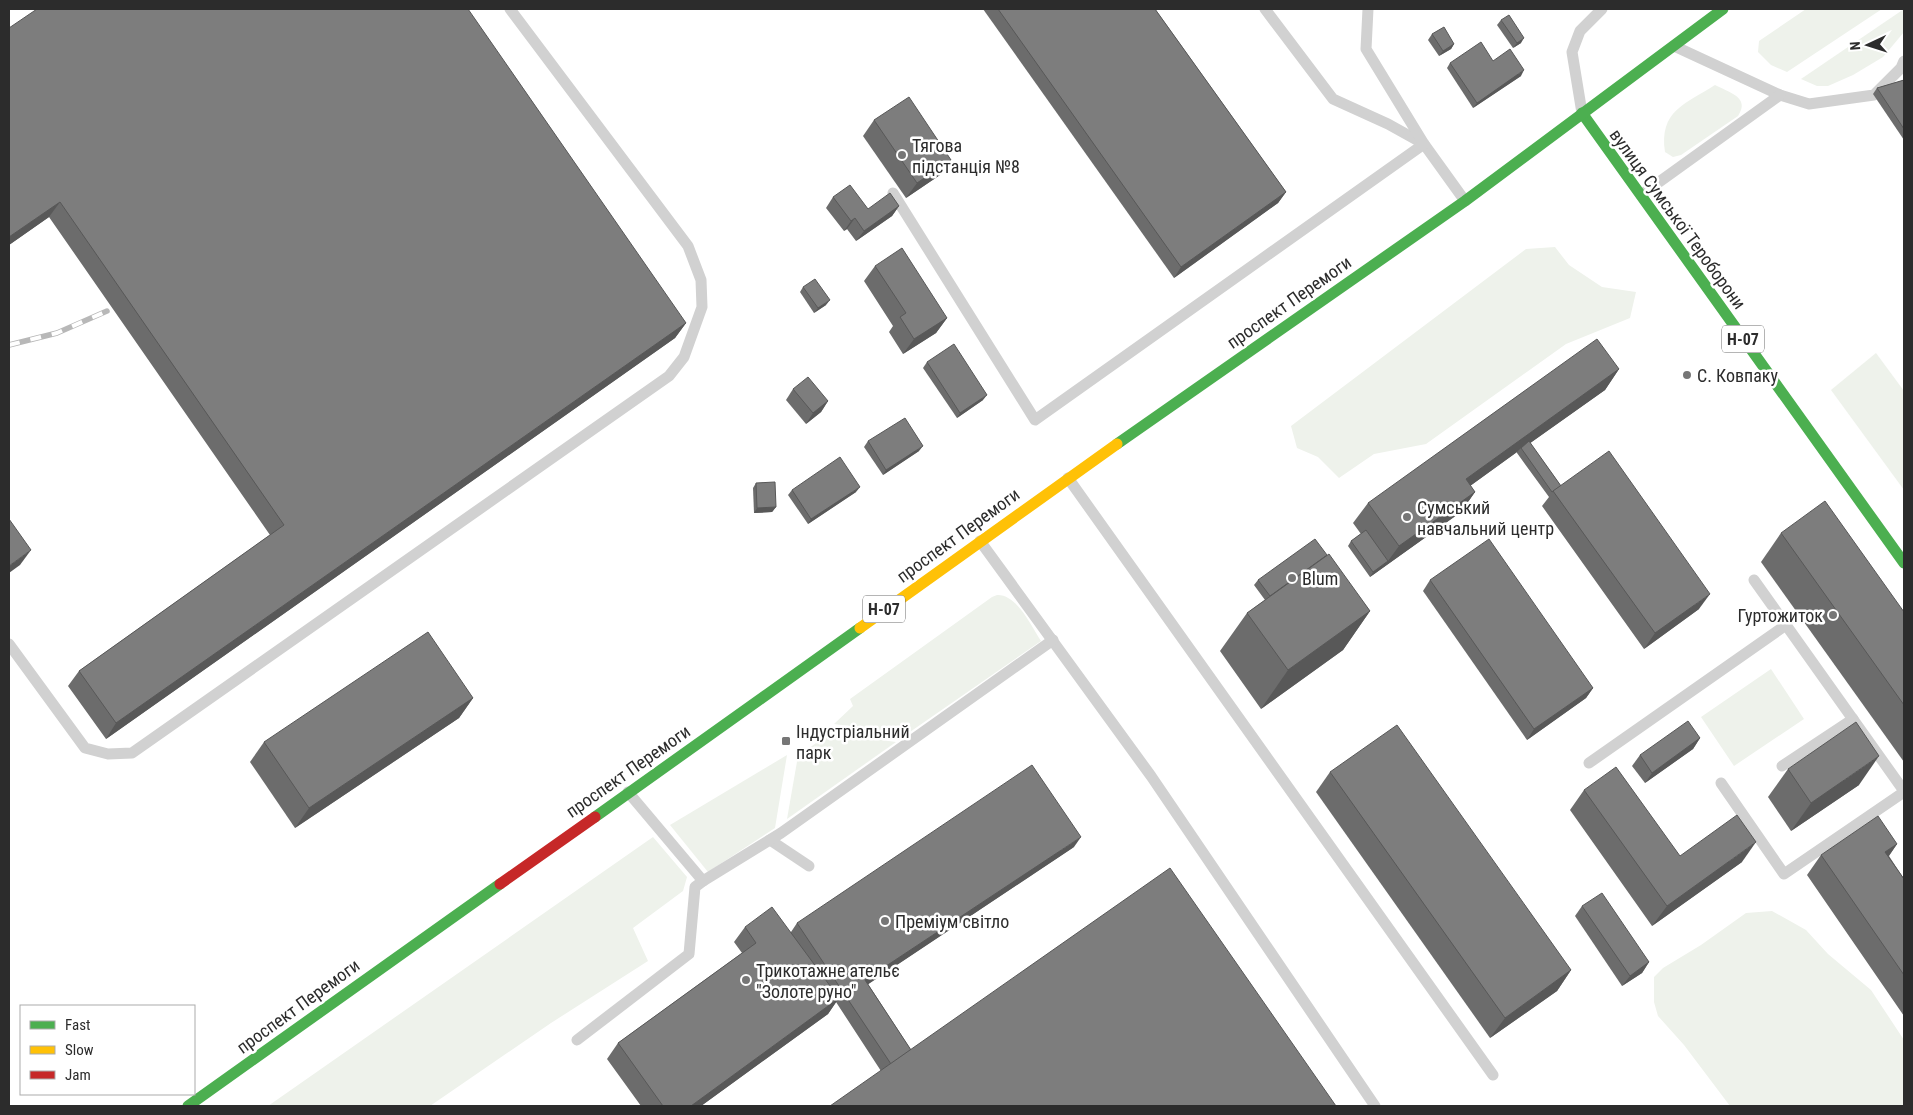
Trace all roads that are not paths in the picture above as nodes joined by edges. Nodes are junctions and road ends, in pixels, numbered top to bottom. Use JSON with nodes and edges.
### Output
{"nodes":[{"id":1,"x":510,"y":9,"type":"edge"},
{"id":2,"x":1266,"y":9,"type":"edge"},
{"id":3,"x":1368,"y":9,"type":"edge"},
{"id":4,"x":1602,"y":9,"type":"edge"},
{"id":5,"x":1723,"y":9,"type":"edge"},
{"id":6,"x":1673,"y":45,"type":"junction"},
{"id":7,"x":1904,"y":61,"type":"edge"},
{"id":8,"x":1780,"y":95,"type":"junction"},
{"id":9,"x":1582,"y":114,"type":"junction"},
{"id":10,"x":1424,"y":144,"type":"junction"},
{"id":11,"x":893,"y":193,"type":"edge"},
{"id":12,"x":1639,"y":196,"type":"junction"},
{"id":13,"x":1465,"y":201,"type":"junction"},
{"id":14,"x":1068,"y":478,"type":"junction"},
{"id":15,"x":980,"y":541,"type":"junction"},
{"id":16,"x":1904,"y":563,"type":"edge"},
{"id":17,"x":1754,"y":580,"type":"dead end"},
{"id":18,"x":1786,"y":625,"type":"junction"},
{"id":19,"x":1053,"y":640,"type":"junction"},
{"id":20,"x":9,"y":644,"type":"edge"},
{"id":21,"x":1853,"y":719,"type":"junction"},
{"id":22,"x":1589,"y":763,"type":"dead end"},
{"id":23,"x":1782,"y":766,"type":"dead end"},
{"id":24,"x":1721,"y":783,"type":"dead end"},
{"id":25,"x":628,"y":792,"type":"junction"},
{"id":26,"x":1904,"y":792,"type":"edge"},
{"id":27,"x":770,"y":840,"type":"junction"},
{"id":28,"x":809,"y":866,"type":"dead end"},
{"id":29,"x":703,"y":881,"type":"junction"},
{"id":30,"x":577,"y":1040,"type":"dead end"},
{"id":31,"x":1493,"y":1075,"type":"dead end"},
{"id":32,"x":188,"y":1106,"type":"edge"},
{"id":33,"x":1375,"y":1106,"type":"edge"}],
"edges":[{"from":1,"to":20,"type":"lane"},
{"from":2,"to":10,"type":"lane"},
{"from":3,"to":10,"type":"lane"},
{"from":4,"to":9,"type":"lane"},
{"from":5,"to":6,"type":"main road","name":"проспект Перемоги"},
{"from":6,"to":8,"type":"lane"},
{"from":6,"to":9,"type":"main road","name":"проспект Перемоги"},
{"from":7,"to":8,"type":"lane"},
{"from":8,"to":12,"type":"lane"},
{"from":9,"to":12,"type":"main road","name":"вулиця Сумської Тероборони","number":"Н-07"},
{"from":9,"to":13,"type":"main road","name":"проспект Перемоги","number":"Н-07"},
{"from":10,"to":11,"type":"lane"},
{"from":10,"to":13,"type":"lane"},
{"from":12,"to":16,"type":"main road","name":"вулиця Сумської Тероборони","number":"Н-07"},
{"from":13,"to":14,"type":"main road","name":"проспект Перемоги","number":"Н-07"},
{"from":14,"to":15,"type":"main road","name":"проспект Перемоги","number":"Н-07"},
{"from":14,"to":31,"type":"lane"},
{"from":15,"to":19,"type":"lane"},
{"from":15,"to":25,"type":"main road","name":"проспект Перемоги","number":"Н-07"},
{"from":17,"to":18,"type":"lane"},
{"from":18,"to":21,"type":"lane"},
{"from":18,"to":22,"type":"lane"},
{"from":19,"to":27,"type":"lane"},
{"from":19,"to":33,"type":"lane"},
{"from":21,"to":23,"type":"lane"},
{"from":21,"to":26,"type":"lane"},
{"from":24,"to":26,"type":"lane"},
{"from":25,"to":29,"type":"lane"},
{"from":25,"to":32,"type":"main road","name":"проспект Перемоги","number":"Н-07"},
{"from":27,"to":28,"type":"lane"},
{"from":27,"to":29,"type":"lane"},
{"from":29,"to":30,"type":"lane"}]}
